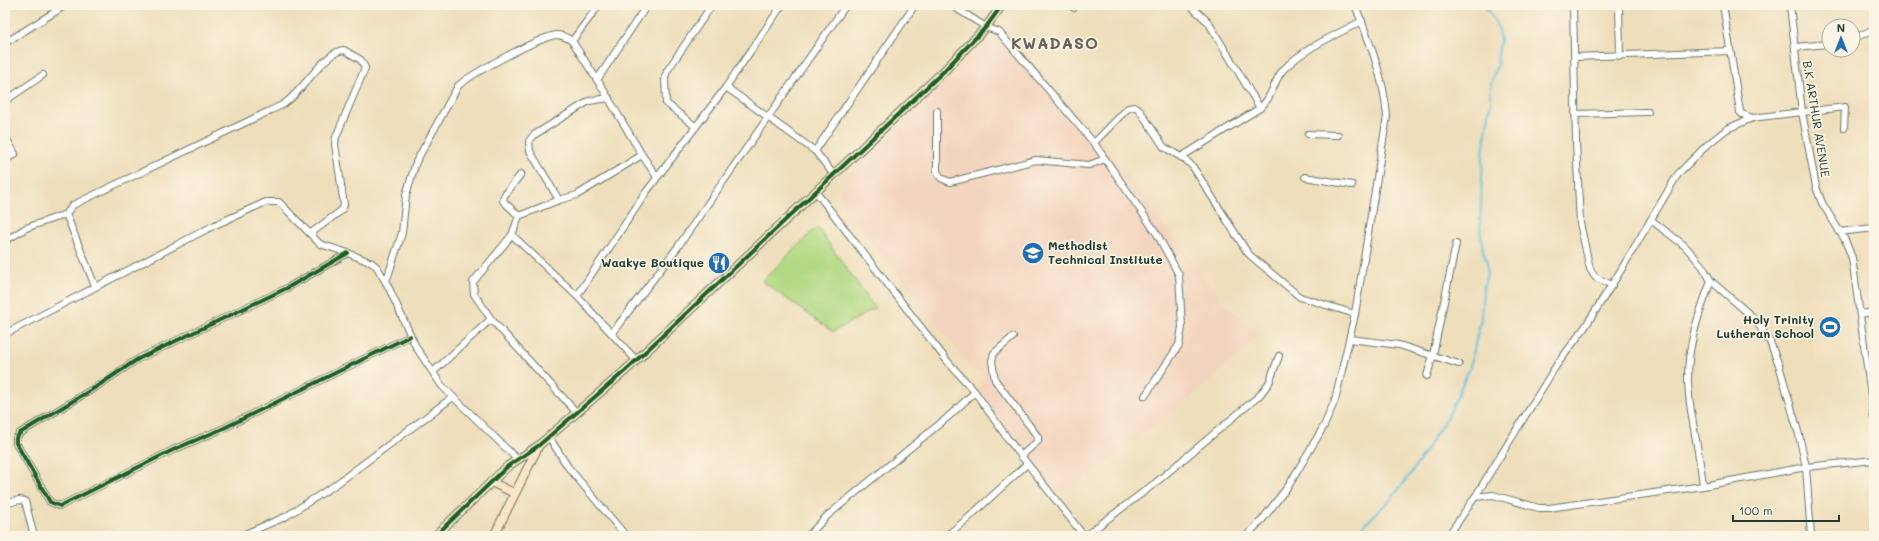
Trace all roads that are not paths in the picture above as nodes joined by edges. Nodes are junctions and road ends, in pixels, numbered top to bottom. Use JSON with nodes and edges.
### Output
{"nodes":[{"id":1,"x":66,"y":5,"type":"edge"},
{"id":2,"x":599,"y":5,"type":"edge"},
{"id":3,"x":646,"y":5,"type":"edge"},
{"id":4,"x":712,"y":5,"type":"edge"},
{"id":5,"x":782,"y":5,"type":"edge"},
{"id":6,"x":846,"y":5,"type":"edge"},
{"id":7,"x":915,"y":5,"type":"edge"},
{"id":8,"x":951,"y":5,"type":"edge"},
{"id":9,"x":1002,"y":5,"type":"edge"},
{"id":10,"x":1355,"y":5,"type":"edge"},
{"id":11,"x":1573,"y":5,"type":"edge"},
{"id":12,"x":1619,"y":5,"type":"edge"},
{"id":13,"x":1723,"y":5,"type":"edge"},
{"id":14,"x":1790,"y":5,"type":"edge"},
{"id":15,"x":1193,"y":6,"type":"edge"},
{"id":16,"x":1362,"y":21,"type":"junction"},
{"id":17,"x":986,"y":27,"type":"junction"},
{"id":18,"x":1874,"y":29,"type":"edge"},
{"id":19,"x":1861,"y":35,"type":"edge"},
{"id":20,"x":572,"y":41,"type":"junction"},
{"id":21,"x":5,"y":43,"type":"edge"},
{"id":22,"x":1821,"y":45,"type":"edge"},
{"id":23,"x":1795,"y":47,"type":"junction"},
{"id":24,"x":1730,"y":51,"type":"junction"},
{"id":25,"x":1620,"y":56,"type":"junction"},
{"id":26,"x":1575,"y":57,"type":"junction"},
{"id":27,"x":43,"y":75,"type":"dead end"},
{"id":28,"x":597,"y":80,"type":"junction"},
{"id":29,"x":726,"y":87,"type":"junction"},
{"id":30,"x":609,"y":98,"type":"junction"},
{"id":31,"x":5,"y":101,"type":"edge"},
{"id":32,"x":1260,"y":108,"type":"junction"},
{"id":33,"x":937,"y":111,"type":"dead end"},
{"id":34,"x":1648,"y":112,"type":"dead end"},
{"id":35,"x":1802,"y":112,"type":"junction"},
{"id":36,"x":1575,"y":114,"type":"junction"},
{"id":37,"x":770,"y":118,"type":"junction"},
{"id":38,"x":1752,"y":118,"type":"junction"},
{"id":39,"x":696,"y":127,"type":"junction"},
{"id":40,"x":1844,"y":128,"type":"dead end"},
{"id":41,"x":1308,"y":134,"type":"dead end"},
{"id":42,"x":1338,"y":135,"type":"dead end"},
{"id":43,"x":5,"y":136,"type":"edge"},
{"id":44,"x":1094,"y":143,"type":"junction"},
{"id":45,"x":815,"y":151,"type":"junction"},
{"id":46,"x":642,"y":155,"type":"junction"},
{"id":47,"x":1181,"y":157,"type":"junction"},
{"id":48,"x":1106,"y":159,"type":"junction"},
{"id":49,"x":5,"y":160,"type":"edge"},
{"id":50,"x":521,"y":174,"type":"dead end"},
{"id":51,"x":834,"y":175,"type":"junction"},
{"id":52,"x":658,"y":176,"type":"junction"},
{"id":53,"x":1305,"y":177,"type":"dead end"},
{"id":54,"x":1352,"y":185,"type":"dead end"},
{"id":55,"x":816,"y":192,"type":"junction"},
{"id":56,"x":558,"y":200,"type":"junction"},
{"id":57,"x":66,"y":214,"type":"junction"},
{"id":58,"x":519,"y":216,"type":"junction"},
{"id":59,"x":1651,"y":220,"type":"junction"},
{"id":60,"x":1874,"y":228,"type":"edge"},
{"id":61,"x":1839,"y":232,"type":"junction"},
{"id":62,"x":311,"y":233,"type":"junction"},
{"id":63,"x":512,"y":235,"type":"junction"},
{"id":64,"x":5,"y":241,"type":"edge"},
{"id":65,"x":1456,"y":244,"type":"dead end"},
{"id":66,"x":348,"y":253,"type":"junction"},
{"id":67,"x":1711,"y":281,"type":"junction"},
{"id":68,"x":386,"y":282,"type":"junction"},
{"id":69,"x":1612,"y":285,"type":"junction"},
{"id":70,"x":95,"y":286,"type":"junction"},
{"id":71,"x":577,"y":296,"type":"junction"},
{"id":72,"x":1874,"y":312,"type":"edge"},
{"id":73,"x":1355,"y":314,"type":"junction"},
{"id":74,"x":1860,"y":314,"type":"junction"},
{"id":75,"x":491,"y":319,"type":"junction"},
{"id":76,"x":5,"y":334,"type":"edge"},
{"id":77,"x":612,"y":334,"type":"junction"},
{"id":78,"x":410,"y":336,"type":"junction"},
{"id":79,"x":1013,"y":337,"type":"dead end"},
{"id":80,"x":1350,"y":339,"type":"junction"},
{"id":81,"x":1433,"y":355,"type":"junction"},
{"id":82,"x":1279,"y":356,"type":"dead end"},
{"id":83,"x":636,"y":360,"type":"junction"},
{"id":84,"x":1459,"y":364,"type":"dead end"},
{"id":85,"x":433,"y":372,"type":"junction"},
{"id":86,"x":1426,"y":376,"type":"dead end"},
{"id":87,"x":975,"y":392,"type":"junction"},
{"id":88,"x":1145,"y":396,"type":"dead end"},
{"id":89,"x":453,"y":397,"type":"junction"},
{"id":90,"x":1873,"y":398,"type":"edge"},
{"id":91,"x":577,"y":413,"type":"junction"},
{"id":92,"x":1874,"y":417,"type":"edge"},
{"id":93,"x":549,"y":437,"type":"junction"},
{"id":94,"x":538,"y":446,"type":"junction"},
{"id":95,"x":1021,"y":456,"type":"junction"},
{"id":96,"x":517,"y":459,"type":"junction"},
{"id":97,"x":1874,"y":460,"type":"edge"},
{"id":98,"x":1027,"y":464,"type":"junction"},
{"id":99,"x":1806,"y":467,"type":"junction"},
{"id":100,"x":491,"y":482,"type":"junction"},
{"id":101,"x":1703,"y":486,"type":"junction"},
{"id":102,"x":514,"y":493,"type":"junction"},
{"id":103,"x":1475,"y":497,"type":"junction"},
{"id":104,"x":5,"y":504,"type":"edge"},
{"id":105,"x":953,"y":534,"type":"edge"},
{"id":106,"x":34,"y":536,"type":"edge"},
{"id":107,"x":240,"y":536,"type":"edge"},
{"id":108,"x":435,"y":536,"type":"edge"},
{"id":109,"x":494,"y":536,"type":"edge"},
{"id":110,"x":626,"y":536,"type":"edge"},
{"id":111,"x":808,"y":536,"type":"edge"},
{"id":112,"x":946,"y":536,"type":"edge"},
{"id":113,"x":1084,"y":536,"type":"edge"},
{"id":114,"x":1246,"y":536,"type":"edge"},
{"id":115,"x":1448,"y":536,"type":"edge"},
{"id":116,"x":1812,"y":536,"type":"edge"}],
"edges":[{"from":1,"to":21,"type":"street"},
{"from":2,"to":20,"type":"street"},
{"from":3,"to":28,"type":"street"},
{"from":4,"to":39,"type":"street"},
{"from":5,"to":29,"type":"street"},
{"from":6,"to":37,"type":"street"},
{"from":7,"to":45,"type":"street"},
{"from":8,"to":17,"type":"street"},
{"from":9,"to":17,"type":"street"},
{"from":10,"to":16,"type":"street"},
{"from":11,"to":26,"type":"street"},
{"from":12,"to":25,"type":"street"},
{"from":13,"to":24,"type":"street"},
{"from":14,"to":23,"type":"street","name":"B.K ARTHUR AVENUE"},
{"from":15,"to":32,"type":"street"},
{"from":16,"to":32,"type":"street"},
{"from":16,"to":73,"type":"street"},
{"from":17,"to":44,"type":"street"},
{"from":17,"to":51,"type":"street"},
{"from":18,"to":19,"type":"street"},
{"from":20,"to":28,"type":"street"},
{"from":20,"to":68,"type":"street"},
{"from":22,"to":23,"type":"street"},
{"from":23,"to":35,"type":"street","name":"B.K ARTHUR AVENUE"},
{"from":24,"to":25,"type":"street"},
{"from":24,"to":38,"type":"street"},
{"from":25,"to":26,"type":"street"},
{"from":26,"to":36,"type":"street"},
{"from":27,"to":31,"type":"street"},
{"from":28,"to":30,"type":"street"},
{"from":29,"to":37,"type":"street"},
{"from":29,"to":39,"type":"street"},
{"from":30,"to":46,"type":"street"},
{"from":30,"to":56,"type":"street"},
{"from":32,"to":47,"type":"street"},
{"from":33,"to":48,"type":"street"},
{"from":34,"to":36,"type":"street"},
{"from":35,"to":38,"type":"street"},
{"from":35,"to":40,"type":"street"},
{"from":35,"to":61,"type":"street","name":"B.K ARTHUR AVENUE"},
{"from":36,"to":69,"type":"street"},
{"from":37,"to":45,"type":"street"},
{"from":37,"to":77,"type":"street"},
{"from":38,"to":59,"type":"street"},
{"from":39,"to":52,"type":"street"},
{"from":41,"to":42,"type":"street"},
{"from":43,"to":49,"type":"street"},
{"from":44,"to":47,"type":"street"},
{"from":44,"to":48,"type":"street"},
{"from":45,"to":51,"type":"street"},
{"from":46,"to":52,"type":"street"},
{"from":46,"to":56,"type":"street"},
{"from":47,"to":73,"type":"street"},
{"from":48,"to":88,"type":"street"},
{"from":50,"to":58,"type":"street"},
{"from":51,"to":55,"type":"street"},
{"from":52,"to":71,"type":"street"},
{"from":53,"to":54,"type":"street"},
{"from":55,"to":83,"type":"street"},
{"from":55,"to":87,"type":"street"},
{"from":56,"to":58,"type":"street"},
{"from":57,"to":62,"type":"street"},
{"from":57,"to":64,"type":"street"},
{"from":57,"to":70,"type":"street"},
{"from":58,"to":63,"type":"street"},
{"from":59,"to":67,"type":"street"},
{"from":59,"to":69,"type":"street"},
{"from":60,"to":61,"type":"street"},
{"from":61,"to":74,"type":"street","name":"B.K ARTHUR AVENUE"},
{"from":62,"to":66,"type":"street"},
{"from":62,"to":70,"type":"street"},
{"from":63,"to":71,"type":"street"},
{"from":63,"to":75,"type":"street"},
{"from":65,"to":81,"type":"street"},
{"from":66,"to":68,"type":"street"},
{"from":66,"to":78,"type":"street"},
{"from":67,"to":99,"type":"street"},
{"from":67,"to":101,"type":"street"},
{"from":68,"to":78,"type":"street"},
{"from":69,"to":103,"type":"street"},
{"from":70,"to":76,"type":"street"},
{"from":71,"to":77,"type":"street"},
{"from":72,"to":74,"type":"street"},
{"from":73,"to":80,"type":"street"},
{"from":74,"to":90,"type":"street","name":"B.K ARTHUR AVENUE"},
{"from":75,"to":85,"type":"street"},
{"from":75,"to":91,"type":"street"},
{"from":77,"to":83,"type":"street"},
{"from":78,"to":85,"type":"street"},
{"from":79,"to":95,"type":"street"},
{"from":80,"to":81,"type":"street"},
{"from":80,"to":114,"type":"street"},
{"from":81,"to":84,"type":"street"},
{"from":81,"to":86,"type":"street"},
{"from":82,"to":113,"type":"street"},
{"from":83,"to":91,"type":"street"},
{"from":85,"to":89,"type":"street"},
{"from":87,"to":95,"type":"street"},
{"from":87,"to":111,"type":"street"},
{"from":89,"to":96,"type":"street"},
{"from":89,"to":107,"type":"street"},
{"from":90,"to":92,"type":"street","name":"B.K ARTHUR AVENUE"},
{"from":91,"to":93,"type":"street"},
{"from":93,"to":94,"type":"street"},
{"from":93,"to":110,"type":"street"},
{"from":94,"to":96,"type":"street"},
{"from":94,"to":102,"type":"street"},
{"from":95,"to":98,"type":"street"},
{"from":96,"to":100,"type":"street"},
{"from":97,"to":99,"type":"street"},
{"from":98,"to":105,"type":"street"},
{"from":98,"to":113,"type":"street"},
{"from":99,"to":101,"type":"street"},
{"from":99,"to":116,"type":"street"},
{"from":100,"to":102,"type":"street"},
{"from":100,"to":108,"type":"street"},
{"from":101,"to":103,"type":"street"},
{"from":102,"to":109,"type":"street"},
{"from":103,"to":115,"type":"street"},
{"from":104,"to":106,"type":"street"},
{"from":105,"to":112,"type":"street"}]}
